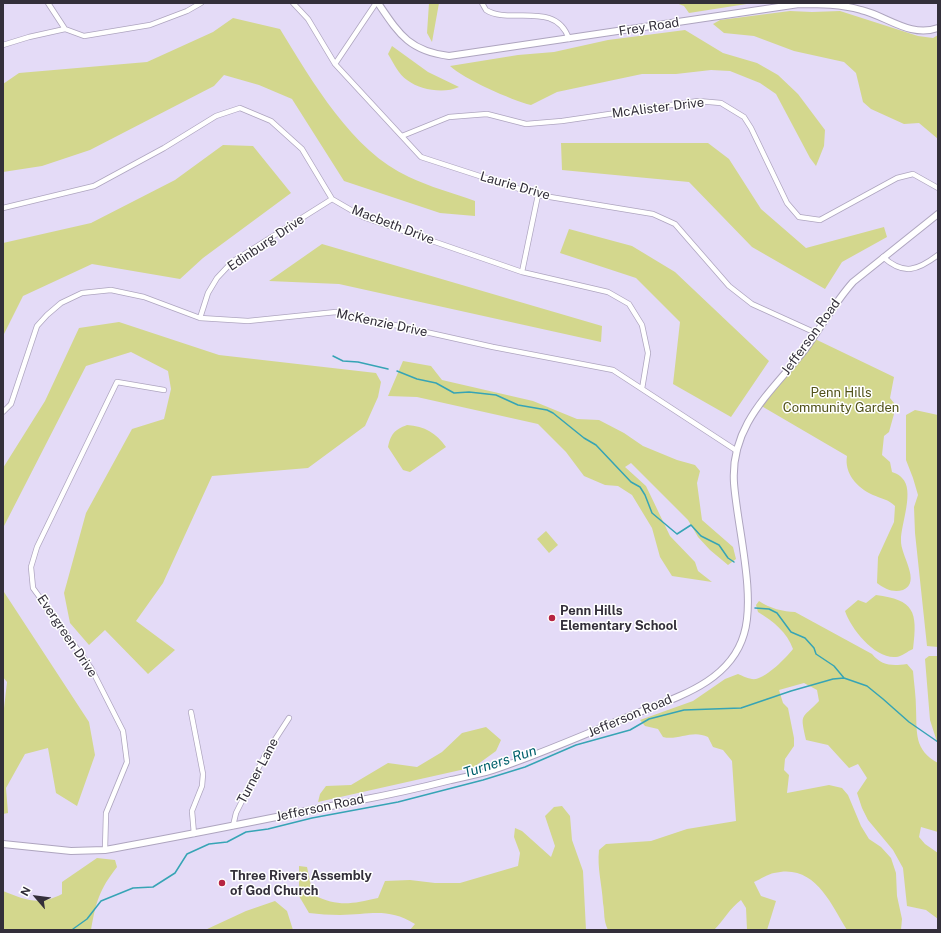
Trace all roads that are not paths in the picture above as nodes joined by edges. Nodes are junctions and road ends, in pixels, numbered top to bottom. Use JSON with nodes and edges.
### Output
{"nodes":[{"id":1,"x":48,"y":3,"type":"edge"},
{"id":2,"x":201,"y":3,"type":"edge"},
{"id":3,"x":293,"y":3,"type":"edge"},
{"id":4,"x":377,"y":3,"type":"edge"},
{"id":5,"x":482,"y":3,"type":"edge"},
{"id":6,"x":526,"y":9,"type":"dead end"},
{"id":7,"x":541,"y":10,"type":"dead end"},
{"id":8,"x":938,"y":28,"type":"edge"},
{"id":9,"x":65,"y":29,"type":"junction"},
{"id":10,"x":568,"y":39,"type":"junction"},
{"id":11,"x":3,"y":46,"type":"edge"},
{"id":12,"x":335,"y":64,"type":"junction"},
{"id":13,"x":402,"y":136,"type":"junction"},
{"id":14,"x":938,"y":188,"type":"edge"},
{"id":15,"x":538,"y":195,"type":"junction"},
{"id":16,"x":332,"y":200,"type":"junction"},
{"id":17,"x":3,"y":208,"type":"edge"},
{"id":18,"x":938,"y":214,"type":"edge"},
{"id":19,"x":938,"y":255,"type":"edge"},
{"id":20,"x":883,"y":257,"type":"junction"},
{"id":21,"x":522,"y":272,"type":"junction"},
{"id":22,"x":200,"y":318,"type":"junction"},
{"id":23,"x":816,"y":333,"type":"junction"},
{"id":24,"x":642,"y":389,"type":"junction"},
{"id":25,"x":164,"y":390,"type":"dead end"},
{"id":26,"x":3,"y":412,"type":"edge"},
{"id":27,"x":737,"y":451,"type":"junction"},
{"id":28,"x":191,"y":712,"type":"dead end"},
{"id":29,"x":289,"y":718,"type":"dead end"},
{"id":30,"x":233,"y":826,"type":"junction"},
{"id":31,"x":194,"y":834,"type":"junction"},
{"id":32,"x":3,"y":844,"type":"edge"},
{"id":33,"x":105,"y":850,"type":"junction"}],
"edges":[{"from":1,"to":9,"type":"street"},
{"from":2,"to":9,"type":"street"},
{"from":3,"to":12,"type":"street","name":"Laurie Drive"},
{"from":4,"to":10,"type":"street","name":"Frey Road"},
{"from":4,"to":12,"type":"street"},
{"from":5,"to":6,"type":"street"},
{"from":7,"to":10,"type":"street"},
{"from":8,"to":10,"type":"street","name":"Frey Road"},
{"from":9,"to":11,"type":"street"},
{"from":12,"to":13,"type":"street","name":"Laurie Drive"},
{"from":13,"to":14,"type":"street","name":"McAlister Drive"},
{"from":13,"to":15,"type":"street","name":"Laurie Drive"},
{"from":15,"to":21,"type":"street"},
{"from":15,"to":23,"type":"street","name":"Laurie Drive"},
{"from":16,"to":17,"type":"street"},
{"from":16,"to":21,"type":"street","name":"Macbeth Drive"},
{"from":16,"to":22,"type":"street","name":"Edinburg Drive"},
{"from":18,"to":20,"type":"street","name":"Jefferson Road"},
{"from":19,"to":20,"type":"street"},
{"from":20,"to":23,"type":"street","name":"Jefferson Road"},
{"from":21,"to":24,"type":"street","name":"Macbeth Drive"},
{"from":22,"to":24,"type":"street","name":"McKenzie Drive"},
{"from":22,"to":26,"type":"street","name":"McKenzie Drive"},
{"from":23,"to":27,"type":"street","name":"Jefferson Road"},
{"from":24,"to":27,"type":"street","name":"McKenzie Drive"},
{"from":25,"to":33,"type":"street","name":"Evergreen Drive"},
{"from":27,"to":30,"type":"street","name":"Jefferson Road"},
{"from":28,"to":31,"type":"street"},
{"from":29,"to":30,"type":"street","name":"Turner Lane"},
{"from":30,"to":31,"type":"street","name":"Jefferson Road"},
{"from":31,"to":33,"type":"street","name":"Jefferson Road"},
{"from":32,"to":33,"type":"street","name":"Jefferson Road"}]}
